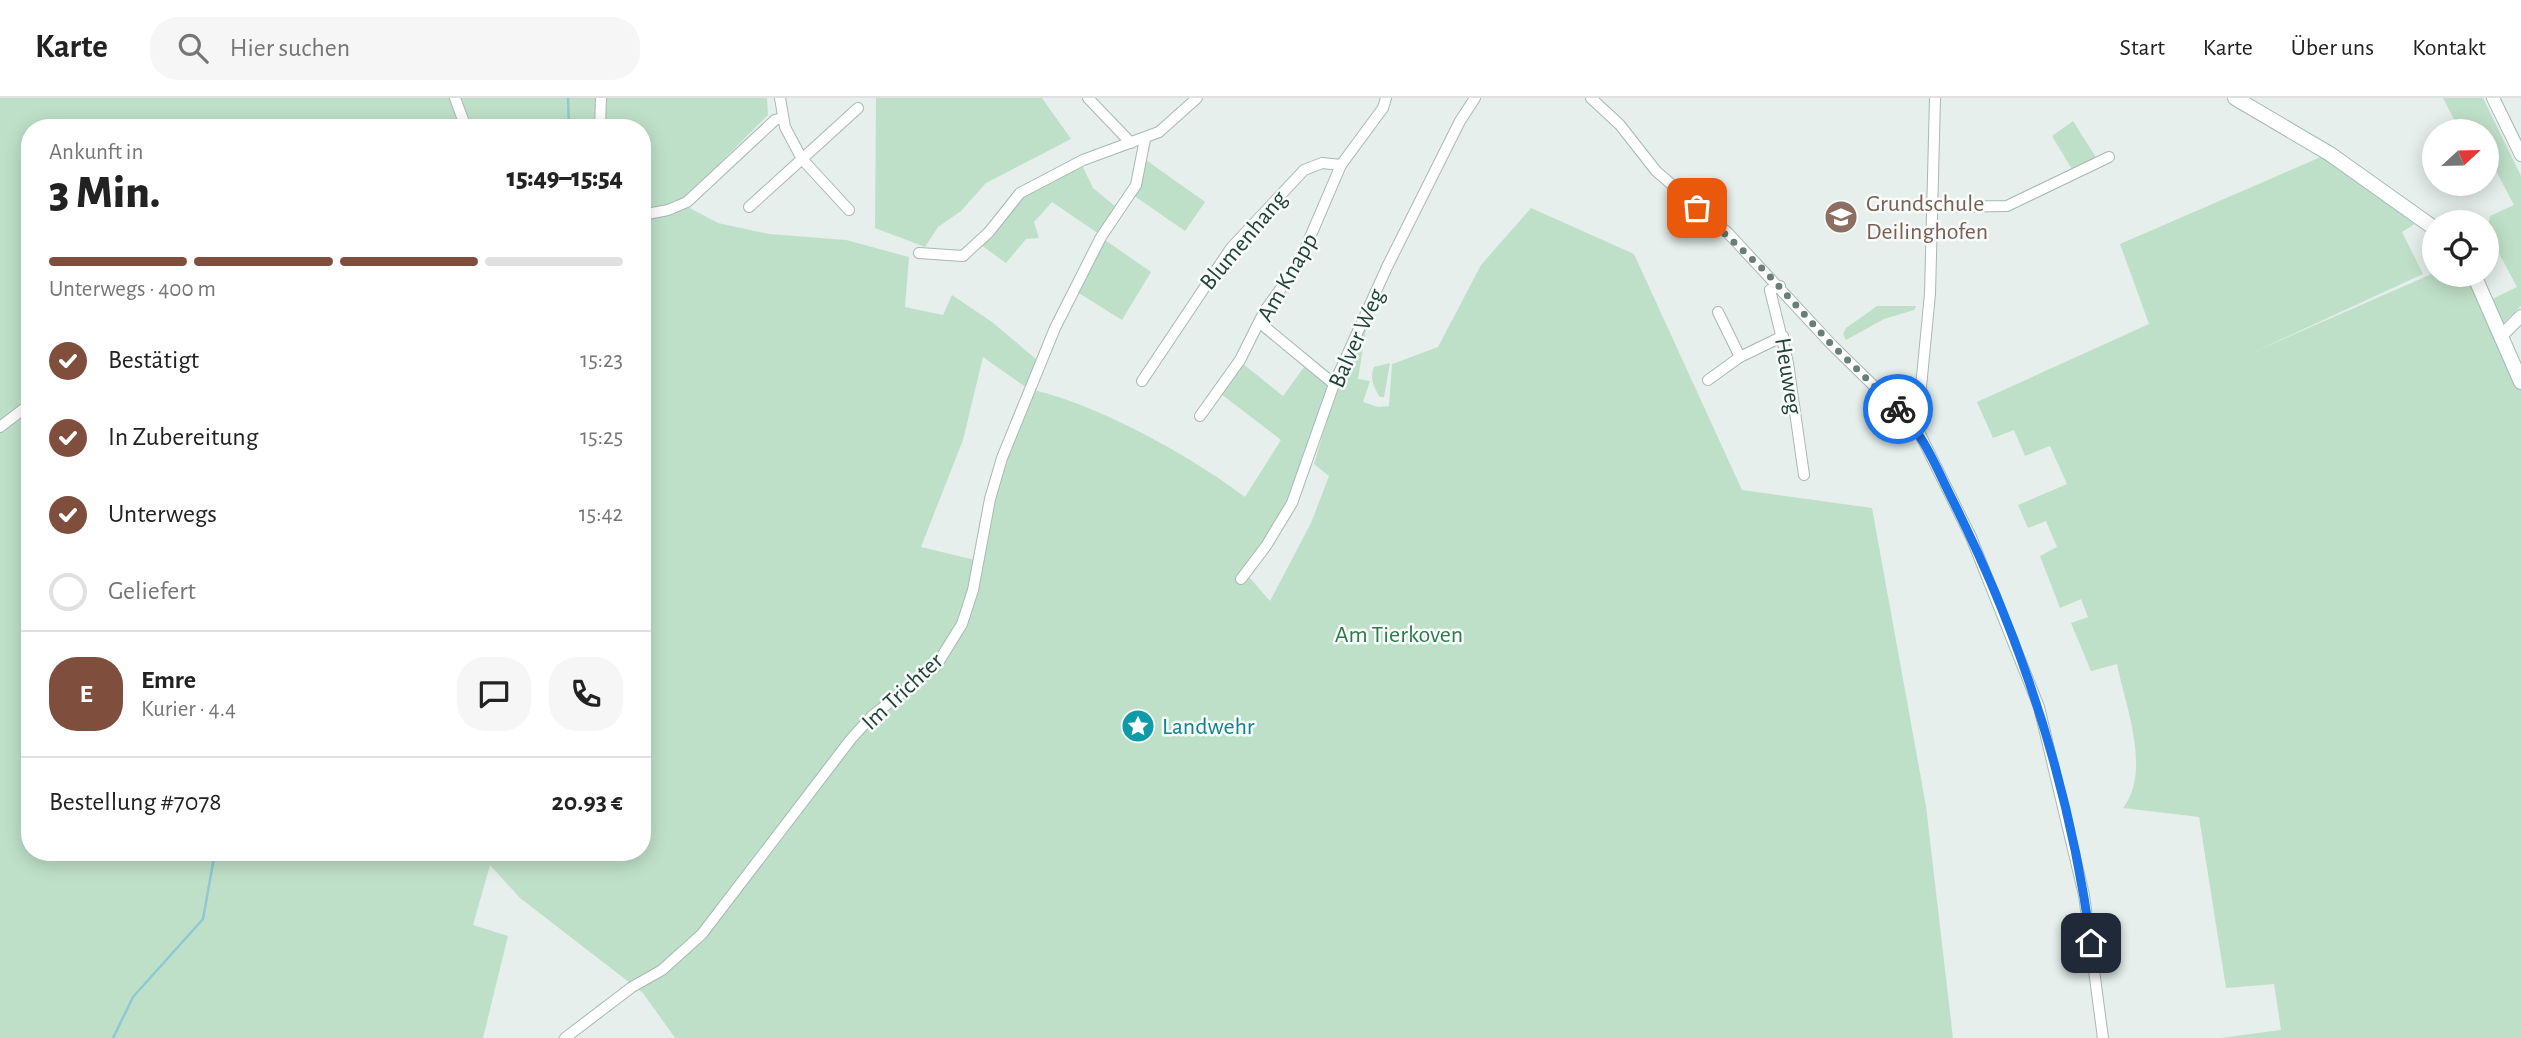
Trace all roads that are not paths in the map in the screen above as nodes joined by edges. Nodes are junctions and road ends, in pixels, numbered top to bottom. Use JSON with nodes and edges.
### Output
{"nodes":[{"id":1,"x":455,"y":98,"type":"edge"},
{"id":2,"x":601,"y":98,"type":"edge"},
{"id":3,"x":780,"y":98,"type":"edge"},
{"id":4,"x":1088,"y":98,"type":"edge"},
{"id":5,"x":1386,"y":98,"type":"edge"},
{"id":6,"x":1475,"y":98,"type":"edge"},
{"id":7,"x":1591,"y":98,"type":"edge"},
{"id":8,"x":1936,"y":98,"type":"edge"},
{"id":9,"x":2235,"y":98,"type":"edge"},
{"id":10,"x":2493,"y":98,"type":"edge"},
{"id":11,"x":1195,"y":99,"type":"edge"},
{"id":12,"x":858,"y":108,"type":"dead end"},
{"id":13,"x":782,"y":118,"type":"junction"},
{"id":14,"x":463,"y":119,"type":"edge"},
{"id":15,"x":600,"y":119,"type":"edge"},
{"id":16,"x":1145,"y":139,"type":"junction"},
{"id":17,"x":1131,"y":143,"type":"junction"},
{"id":18,"x":2521,"y":155,"type":"edge"},
{"id":19,"x":2109,"y":156,"type":"dead end"},
{"id":20,"x":803,"y":159,"type":"junction"},
{"id":21,"x":1341,"y":165,"type":"junction"},
{"id":22,"x":749,"y":207,"type":"dead end"},
{"id":23,"x":1934,"y":207,"type":"junction"},
{"id":24,"x":849,"y":210,"type":"dead end"},
{"id":25,"x":651,"y":214,"type":"edge"},
{"id":26,"x":2422,"y":219,"type":"edge"},
{"id":27,"x":919,"y":253,"type":"dead end"},
{"id":28,"x":1780,"y":286,"type":"junction"},
{"id":29,"x":2479,"y":287,"type":"edge"},
{"id":30,"x":1718,"y":312,"type":"dead end"},
{"id":31,"x":2521,"y":316,"type":"edge"},
{"id":32,"x":1260,"y":323,"type":"junction"},
{"id":33,"x":2502,"y":335,"type":"junction"},
{"id":34,"x":1783,"y":336,"type":"junction"},
{"id":35,"x":1740,"y":357,"type":"junction"},
{"id":36,"x":1708,"y":380,"type":"dead end"},
{"id":37,"x":1143,"y":381,"type":"dead end"},
{"id":38,"x":2521,"y":382,"type":"edge"},
{"id":39,"x":1334,"y":383,"type":"junction"},
{"id":40,"x":21,"y":411,"type":"edge"},
{"id":41,"x":1200,"y":416,"type":"dead end"},
{"id":42,"x":0,"y":427,"type":"edge"},
{"id":43,"x":1917,"y":428,"type":"junction"},
{"id":44,"x":1804,"y":475,"type":"dead end"},
{"id":45,"x":1241,"y":579,"type":"dead end"},
{"id":46,"x":565,"y":1038,"type":"edge"},
{"id":47,"x":2103,"y":1038,"type":"edge"}],
"edges":[{"from":1,"to":14,"type":"street"},
{"from":2,"to":15,"type":"street"},
{"from":3,"to":13,"type":"street"},
{"from":4,"to":17,"type":"street"},
{"from":5,"to":21,"type":"street","name":"Am Knapp"},
{"from":6,"to":39,"type":"street","name":"Balver Weg"},
{"from":7,"to":28,"type":"street"},
{"from":8,"to":23,"type":"street"},
{"from":9,"to":26,"type":"main road"},
{"from":10,"to":18,"type":"street"},
{"from":11,"to":16,"type":"street"},
{"from":12,"to":20,"type":"street"},
{"from":13,"to":20,"type":"street"},
{"from":13,"to":25,"type":"street"},
{"from":16,"to":17,"type":"street"},
{"from":16,"to":46,"type":"street","name":"Im Trichter"},
{"from":17,"to":27,"type":"street"},
{"from":19,"to":23,"type":"street"},
{"from":20,"to":22,"type":"street"},
{"from":20,"to":24,"type":"street"},
{"from":21,"to":32,"type":"street","name":"Am Knapp"},
{"from":21,"to":37,"type":"street","name":"Blumenhang"},
{"from":23,"to":43,"type":"street"},
{"from":28,"to":34,"type":"street","name":"Heuweg"},
{"from":28,"to":43,"type":"street"},
{"from":29,"to":33,"type":"main road"},
{"from":30,"to":35,"type":"street"},
{"from":31,"to":33,"type":"street"},
{"from":32,"to":39,"type":"street"},
{"from":32,"to":41,"type":"street","name":"Am Knapp"},
{"from":33,"to":38,"type":"main road"},
{"from":34,"to":35,"type":"street"},
{"from":34,"to":44,"type":"street","name":"Heuweg"},
{"from":35,"to":36,"type":"street"},
{"from":39,"to":45,"type":"street","name":"Balver Weg"},
{"from":40,"to":42,"type":"street"},
{"from":43,"to":47,"type":"street"}]}
